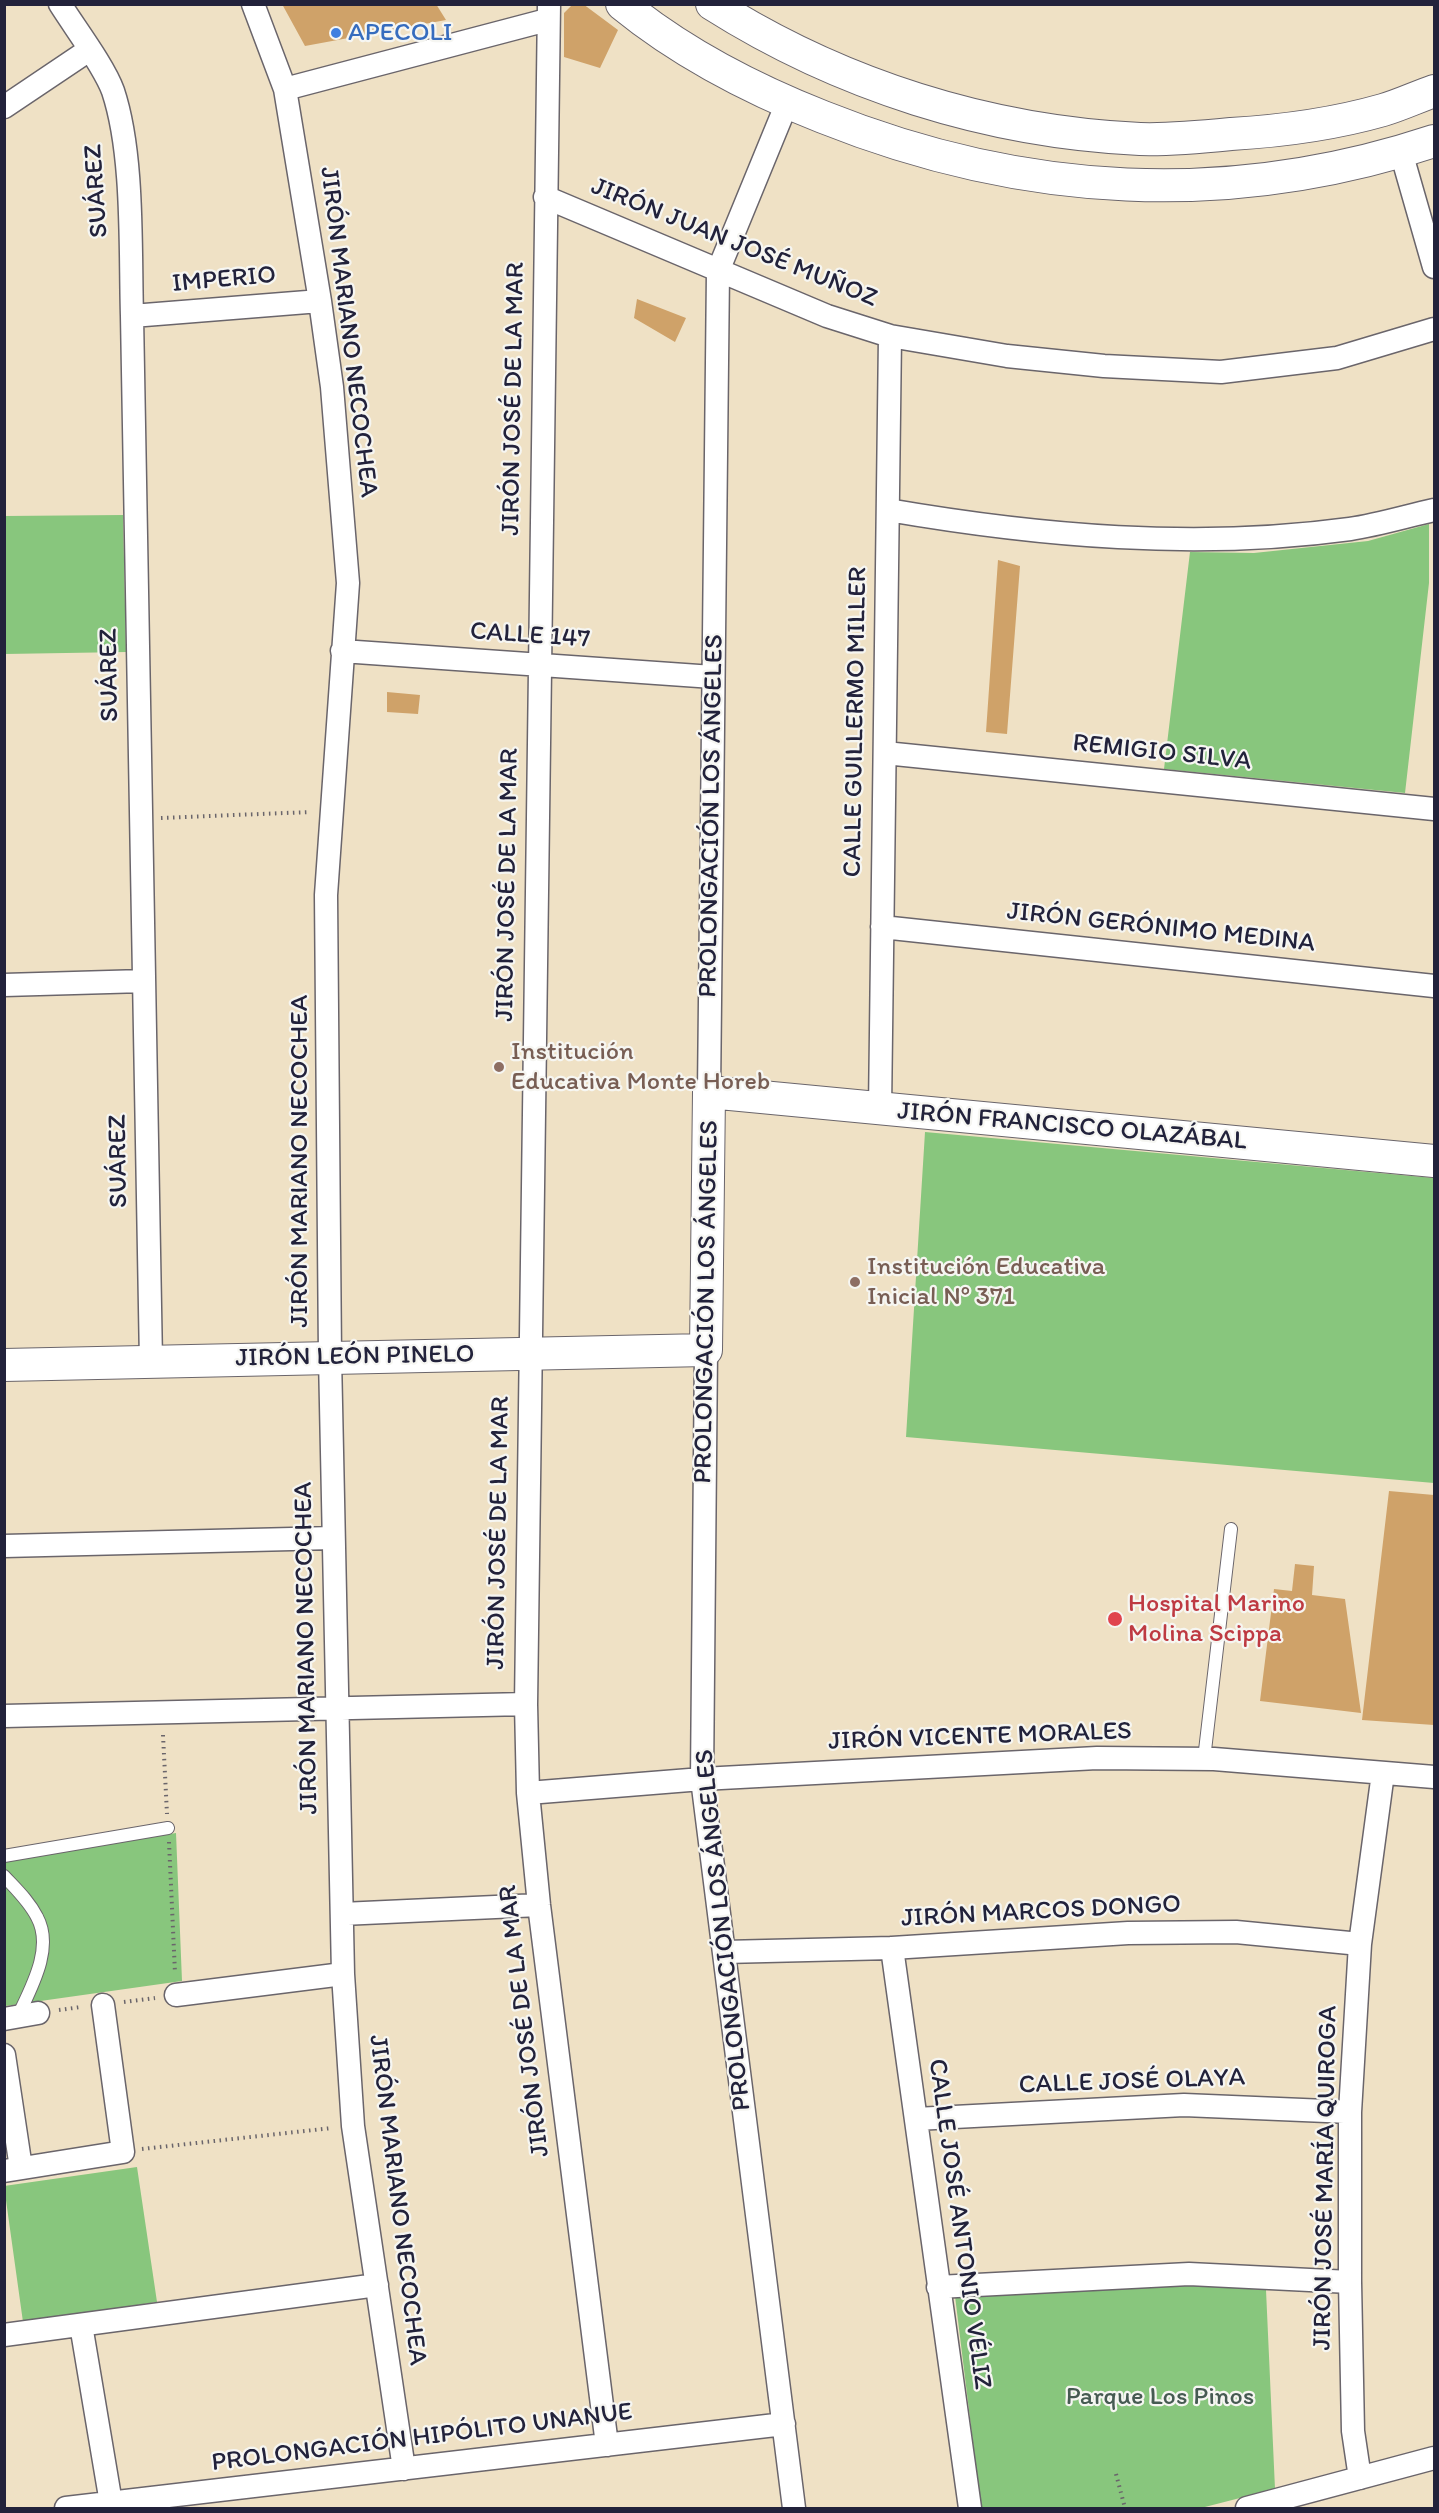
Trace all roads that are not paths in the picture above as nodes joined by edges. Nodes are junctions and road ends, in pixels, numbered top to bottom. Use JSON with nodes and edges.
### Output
{"nodes":[{"id":1,"x":60,"y":4,"type":"edge"},
{"id":2,"x":252,"y":4,"type":"edge"},
{"id":3,"x":622,"y":4,"type":"edge"},
{"id":4,"x":712,"y":4,"type":"edge"},
{"id":5,"x":548,"y":12,"type":"edge"},
{"id":6,"x":89,"y":50,"type":"junction"},
{"id":7,"x":285,"y":89,"type":"junction"},
{"id":8,"x":1434,"y":91,"type":"edge"},
{"id":9,"x":787,"y":103,"type":"junction"},
{"id":10,"x":4,"y":107,"type":"edge"},
{"id":11,"x":1434,"y":141,"type":"edge"},
{"id":12,"x":1401,"y":152,"type":"junction"},
{"id":13,"x":545,"y":197,"type":"junction"},
{"id":14,"x":1434,"y":267,"type":"edge"},
{"id":15,"x":718,"y":271,"type":"junction"},
{"id":16,"x":320,"y":301,"type":"junction"},
{"id":17,"x":132,"y":316,"type":"junction"},
{"id":18,"x":1434,"y":329,"type":"edge"},
{"id":19,"x":890,"y":336,"type":"junction"},
{"id":20,"x":888,"y":510,"type":"junction"},
{"id":21,"x":1434,"y":510,"type":"edge"},
{"id":22,"x":342,"y":651,"type":"junction"},
{"id":23,"x":539,"y":666,"type":"junction"},
{"id":24,"x":713,"y":677,"type":"junction"},
{"id":25,"x":885,"y":753,"type":"junction"},
{"id":26,"x":1434,"y":809,"type":"edge"},
{"id":27,"x":882,"y":927,"type":"junction"},
{"id":28,"x":144,"y":981,"type":"junction"},
{"id":29,"x":4,"y":985,"type":"edge"},
{"id":30,"x":1434,"y":986,"type":"edge"},
{"id":31,"x":709,"y":1092,"type":"junction"},
{"id":32,"x":880,"y":1108,"type":"junction"},
{"id":33,"x":1434,"y":1161,"type":"edge"},
{"id":34,"x":706,"y":1350,"type":"junction"},
{"id":35,"x":530,"y":1353,"type":"junction"},
{"id":36,"x":330,"y":1358,"type":"junction"},
{"id":37,"x":151,"y":1361,"type":"junction"},
{"id":38,"x":4,"y":1365,"type":"edge"},
{"id":39,"x":1231,"y":1529,"type":"dead end"},
{"id":40,"x":333,"y":1538,"type":"junction"},
{"id":41,"x":4,"y":1546,"type":"edge"},
{"id":42,"x":526,"y":1704,"type":"junction"},
{"id":43,"x":337,"y":1709,"type":"junction"},
{"id":44,"x":4,"y":1716,"type":"edge"},
{"id":45,"x":1204,"y":1759,"type":"junction"},
{"id":46,"x":1383,"y":1773,"type":"junction"},
{"id":47,"x":1434,"y":1777,"type":"edge"},
{"id":48,"x":702,"y":1779,"type":"junction"},
{"id":49,"x":528,"y":1793,"type":"junction"},
{"id":50,"x":168,"y":1828,"type":"road end"},
{"id":51,"x":4,"y":1856,"type":"edge"},
{"id":52,"x":4,"y":1876,"type":"edge"},
{"id":53,"x":539,"y":1905,"type":"junction"},
{"id":54,"x":342,"y":1914,"type":"junction"},
{"id":55,"x":1360,"y":1944,"type":"junction"},
{"id":56,"x":892,"y":1948,"type":"junction"},
{"id":57,"x":724,"y":1952,"type":"junction"},
{"id":58,"x":343,"y":1974,"type":"junction"},
{"id":59,"x":176,"y":1995,"type":"road end"},
{"id":60,"x":103,"y":2005,"type":"dead end"},
{"id":61,"x":20,"y":2016,"type":"edge"},
{"id":62,"x":4,"y":2055,"type":"edge"},
{"id":63,"x":1350,"y":2112,"type":"junction"},
{"id":64,"x":915,"y":2119,"type":"junction"},
{"id":65,"x":13,"y":2170,"type":"edge"},
{"id":66,"x":1350,"y":2282,"type":"junction"},
{"id":67,"x":377,"y":2285,"type":"junction"},
{"id":68,"x":938,"y":2287,"type":"junction"},
{"id":69,"x":81,"y":2325,"type":"junction"},
{"id":70,"x":4,"y":2335,"type":"edge"},
{"id":71,"x":784,"y":2424,"type":"junction"},
{"id":72,"x":607,"y":2445,"type":"junction"},
{"id":73,"x":1434,"y":2458,"type":"edge"},
{"id":74,"x":404,"y":2469,"type":"junction"},
{"id":75,"x":1360,"y":2478,"type":"junction"},
{"id":76,"x":111,"y":2503,"type":"junction"},
{"id":77,"x":66,"y":2508,"type":"edge"},
{"id":78,"x":794,"y":2508,"type":"edge"},
{"id":79,"x":970,"y":2508,"type":"edge"},
{"id":80,"x":1247,"y":2508,"type":"edge"}],
"edges":[{"from":1,"to":6,"type":"street","name":"SUÁREZ"},
{"from":2,"to":7,"type":"street","name":"JIRÓN MARIANO NECOCHEA"},
{"from":3,"to":9,"type":"street"},
{"from":4,"to":8,"type":"street"},
{"from":5,"to":7,"type":"street"},
{"from":5,"to":13,"type":"street","name":"JIRÓN JOSÉ DE LA MAR"},
{"from":6,"to":10,"type":"street"},
{"from":6,"to":17,"type":"street","name":"SUÁREZ"},
{"from":7,"to":16,"type":"street","name":"JIRÓN MARIANO NECOCHEA"},
{"from":9,"to":12,"type":"street"},
{"from":9,"to":15,"type":"street","name":"PROLONGACIÓN LOS ÁNGELES"},
{"from":11,"to":12,"type":"street"},
{"from":12,"to":14,"type":"street"},
{"from":13,"to":15,"type":"street","name":"JIRÓN JUAN JOSÉ MUÑOZ"},
{"from":13,"to":23,"type":"street","name":"JIRÓN JOSÉ DE LA MAR"},
{"from":15,"to":19,"type":"street","name":"JIRÓN JUAN JOSÉ MUÑOZ"},
{"from":15,"to":24,"type":"street","name":"PROLONGACIÓN LOS ÁNGELES"},
{"from":16,"to":17,"type":"street","name":"IMPERIO"},
{"from":16,"to":22,"type":"street","name":"JIRÓN MARIANO NECOCHEA"},
{"from":17,"to":28,"type":"street","name":"SUÁREZ"},
{"from":18,"to":19,"type":"street","name":"JIRÓN JUAN JOSÉ MUÑOZ"},
{"from":19,"to":20,"type":"street","name":"CALLE GUILLERMO MILLER"},
{"from":20,"to":21,"type":"street"},
{"from":20,"to":25,"type":"street","name":"CALLE GUILLERMO MILLER"},
{"from":22,"to":23,"type":"street","name":"CALLE 147"},
{"from":22,"to":36,"type":"street","name":"JIRÓN MARIANO NECOCHEA"},
{"from":23,"to":24,"type":"street","name":"CALLE 147"},
{"from":23,"to":35,"type":"street","name":"JIRÓN JOSÉ DE LA MAR"},
{"from":24,"to":31,"type":"street","name":"PROLONGACIÓN LOS ÁNGELES"},
{"from":25,"to":26,"type":"street","name":"REMIGIO SILVA"},
{"from":25,"to":27,"type":"street","name":"CALLE GUILLERMO MILLER"},
{"from":27,"to":30,"type":"street","name":"JIRÓN GERÓNIMO MEDINA"},
{"from":27,"to":32,"type":"street","name":"CALLE GUILLERMO MILLER"},
{"from":28,"to":29,"type":"street"},
{"from":28,"to":37,"type":"street","name":"SUÁREZ"},
{"from":31,"to":32,"type":"street","name":"JIRÓN FRANCISCO OLAZÁBAL"},
{"from":31,"to":34,"type":"street","name":"PROLONGACIÓN LOS ÁNGELES"},
{"from":32,"to":33,"type":"street","name":"JIRÓN FRANCISCO OLAZÁBAL"},
{"from":34,"to":35,"type":"street","name":"JIRÓN LEÓN PINELO"},
{"from":34,"to":48,"type":"street","name":"PROLONGACIÓN LOS ÁNGELES"},
{"from":35,"to":36,"type":"street","name":"JIRÓN LEÓN PINELO"},
{"from":35,"to":42,"type":"street","name":"JIRÓN JOSÉ DE LA MAR"},
{"from":36,"to":37,"type":"street","name":"JIRÓN LEÓN PINELO"},
{"from":36,"to":40,"type":"street","name":"JIRÓN MARIANO NECOCHEA"},
{"from":37,"to":38,"type":"street","name":"JIRÓN LEÓN PINELO"},
{"from":39,"to":45,"type":"lane"},
{"from":40,"to":41,"type":"street"},
{"from":40,"to":43,"type":"street","name":"JIRÓN MARIANO NECOCHEA"},
{"from":42,"to":43,"type":"street"},
{"from":42,"to":49,"type":"street","name":"JIRÓN JOSÉ DE LA MAR"},
{"from":43,"to":44,"type":"street"},
{"from":43,"to":54,"type":"street","name":"JIRÓN MARIANO NECOCHEA"},
{"from":45,"to":46,"type":"street","name":"JIRÓN VICENTE MORALES"},
{"from":45,"to":48,"type":"street","name":"JIRÓN VICENTE MORALES"},
{"from":46,"to":47,"type":"street","name":"JIRÓN VICENTE MORALES"},
{"from":46,"to":55,"type":"street","name":"JIRÓN JOSÉ MARÍA QUIROGA"},
{"from":48,"to":49,"type":"street","name":"JIRÓN VICENTE MORALES"},
{"from":48,"to":57,"type":"street","name":"PROLONGACIÓN LOS ÁNGELES"},
{"from":49,"to":53,"type":"street","name":"JIRÓN JOSÉ DE LA MAR"},
{"from":50,"to":51,"type":"lane"},
{"from":52,"to":61,"type":"lane"},
{"from":53,"to":54,"type":"street"},
{"from":53,"to":72,"type":"street","name":"JIRÓN JOSÉ DE LA MAR"},
{"from":54,"to":58,"type":"street","name":"JIRÓN MARIANO NECOCHEA"},
{"from":55,"to":56,"type":"street","name":"JIRÓN MARCOS DONGO"},
{"from":55,"to":63,"type":"street","name":"JIRÓN JOSÉ MARÍA QUIROGA"},
{"from":56,"to":57,"type":"street","name":"JIRÓN MARCOS DONGO"},
{"from":56,"to":64,"type":"street","name":"CALLE JOSÉ ANTONIO VÉLIZ"},
{"from":57,"to":71,"type":"street","name":"PROLONGACIÓN LOS ÁNGELES"},
{"from":58,"to":59,"type":"street"},
{"from":58,"to":67,"type":"street","name":"JIRÓN MARIANO NECOCHEA"},
{"from":60,"to":65,"type":"street"},
{"from":62,"to":65,"type":"street"},
{"from":63,"to":64,"type":"street","name":"CALLE JOSÉ OLAYA"},
{"from":63,"to":66,"type":"street","name":"JIRÓN JOSÉ MARÍA QUIROGA"},
{"from":64,"to":68,"type":"street","name":"CALLE JOSÉ ANTONIO VÉLIZ"},
{"from":66,"to":68,"type":"street"},
{"from":66,"to":75,"type":"street","name":"JIRÓN JOSÉ MARÍA QUIROGA"},
{"from":67,"to":69,"type":"street"},
{"from":67,"to":74,"type":"street","name":"JIRÓN MARIANO NECOCHEA"},
{"from":68,"to":79,"type":"street","name":"CALLE JOSÉ ANTONIO VÉLIZ"},
{"from":69,"to":70,"type":"street"},
{"from":69,"to":76,"type":"street"},
{"from":71,"to":72,"type":"street","name":"PROLONGACIÓN HIPÓLITO UNANUE"},
{"from":71,"to":78,"type":"street","name":"PROLONGACIÓN LOS ÁNGELES"},
{"from":72,"to":74,"type":"street","name":"PROLONGACIÓN HIPÓLITO UNANUE"},
{"from":73,"to":75,"type":"street"},
{"from":74,"to":76,"type":"street","name":"PROLONGACIÓN HIPÓLITO UNANUE"},
{"from":75,"to":80,"type":"street"},
{"from":76,"to":77,"type":"street","name":"PROLONGACIÓN HIPÓLITO UNANUE"}]}
